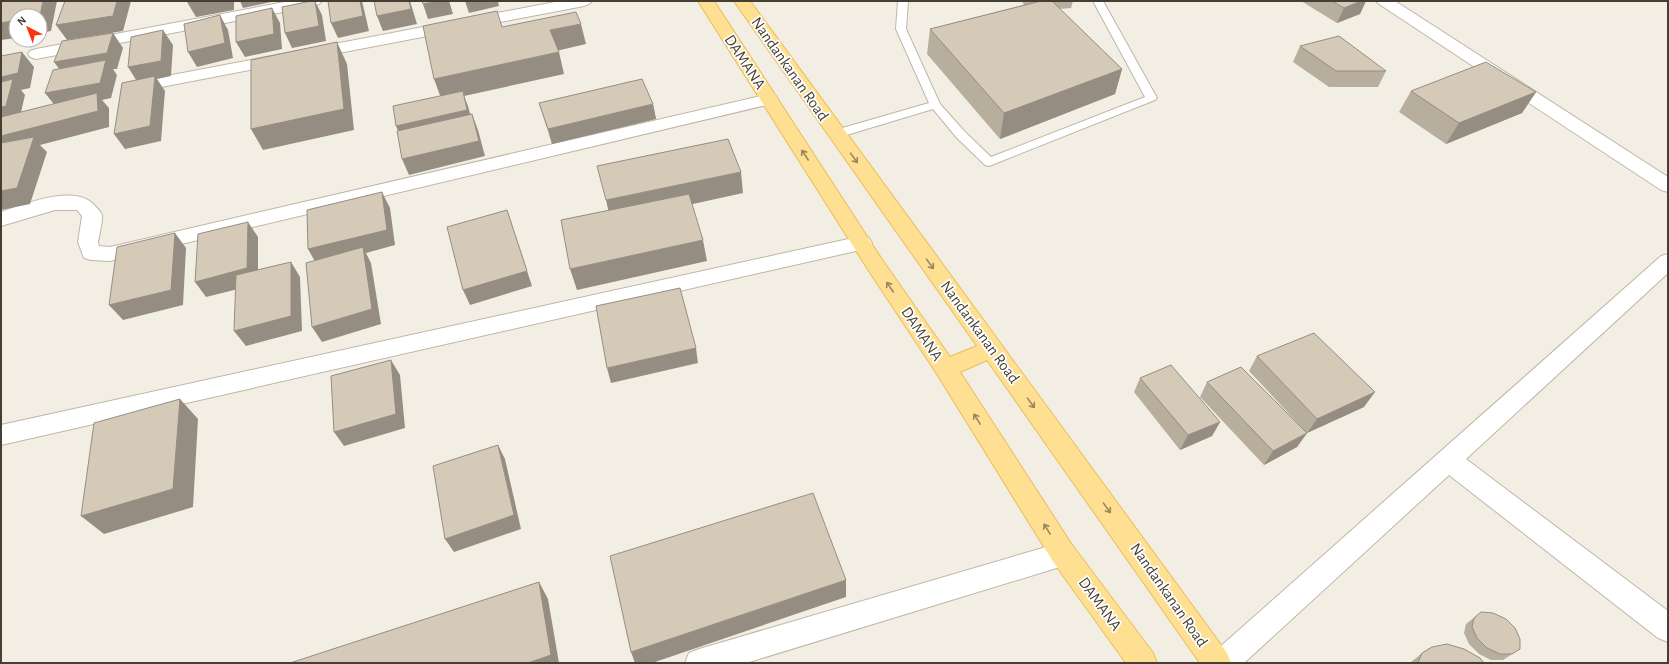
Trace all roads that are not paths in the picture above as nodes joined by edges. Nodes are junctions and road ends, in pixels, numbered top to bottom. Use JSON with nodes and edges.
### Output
{"nodes":[{"id":1,"x":314,"y":1,"type":"edge"},
{"id":2,"x":584,"y":1,"type":"edge"},
{"id":3,"x":706,"y":1,"type":"edge"},
{"id":4,"x":742,"y":1,"type":"edge"},
{"id":5,"x":903,"y":1,"type":"edge"},
{"id":6,"x":1098,"y":1,"type":"edge"},
{"id":7,"x":1384,"y":1,"type":"edge"},
{"id":8,"x":36,"y":54,"type":"dead end"},
{"id":9,"x":156,"y":83,"type":"edge"},
{"id":10,"x":769,"y":99,"type":"junction"},
{"id":11,"x":935,"y":106,"type":"junction"},
{"id":12,"x":836,"y":134,"type":"junction"},
{"id":13,"x":1668,"y":186,"type":"edge"},
{"id":14,"x":1,"y":219,"type":"edge"},
{"id":15,"x":862,"y":243,"type":"junction"},
{"id":16,"x":1668,"y":261,"type":"edge"},
{"id":17,"x":992,"y":349,"type":"junction"},
{"id":18,"x":945,"y":368,"type":"junction"},
{"id":19,"x":1,"y":435,"type":"edge"},
{"id":20,"x":1448,"y":460,"type":"junction"},
{"id":21,"x":1063,"y":554,"type":"junction"},
{"id":22,"x":1668,"y":628,"type":"edge"},
{"id":23,"x":699,"y":663,"type":"edge"},
{"id":24,"x":1143,"y":663,"type":"edge"},
{"id":25,"x":1217,"y":663,"type":"edge"},
{"id":26,"x":1223,"y":663,"type":"edge"}],
"edges":[{"from":1,"to":8,"type":"street"},
{"from":2,"to":9,"type":"street"},
{"from":3,"to":10,"type":"main road","name":"DAMANA"},
{"from":4,"to":12,"type":"main road","name":"Nandankanan Road"},
{"from":5,"to":11,"type":"lane"},
{"from":6,"to":11,"type":"lane"},
{"from":7,"to":13,"type":"street"},
{"from":10,"to":14,"type":"street"},
{"from":15,"to":10,"type":"main road","name":"DAMANA","one_way":true},
{"from":11,"to":12,"type":"lane"},
{"from":12,"to":17,"type":"main road","name":"Nandankanan Road","one_way":true},
{"from":18,"to":15,"type":"main road","name":"DAMANA","one_way":true},
{"from":15,"to":19,"type":"street"},
{"from":16,"to":20,"type":"street"},
{"from":17,"to":18,"type":"main road"},
{"from":17,"to":25,"type":"main road","name":"Nandankanan Road","one_way":true},
{"from":21,"to":18,"type":"main road","name":"DAMANA","one_way":true},
{"from":20,"to":22,"type":"street"},
{"from":20,"to":26,"type":"street"},
{"from":21,"to":23,"type":"street"},
{"from":21,"to":24,"type":"main road","name":"DAMANA"}]}
